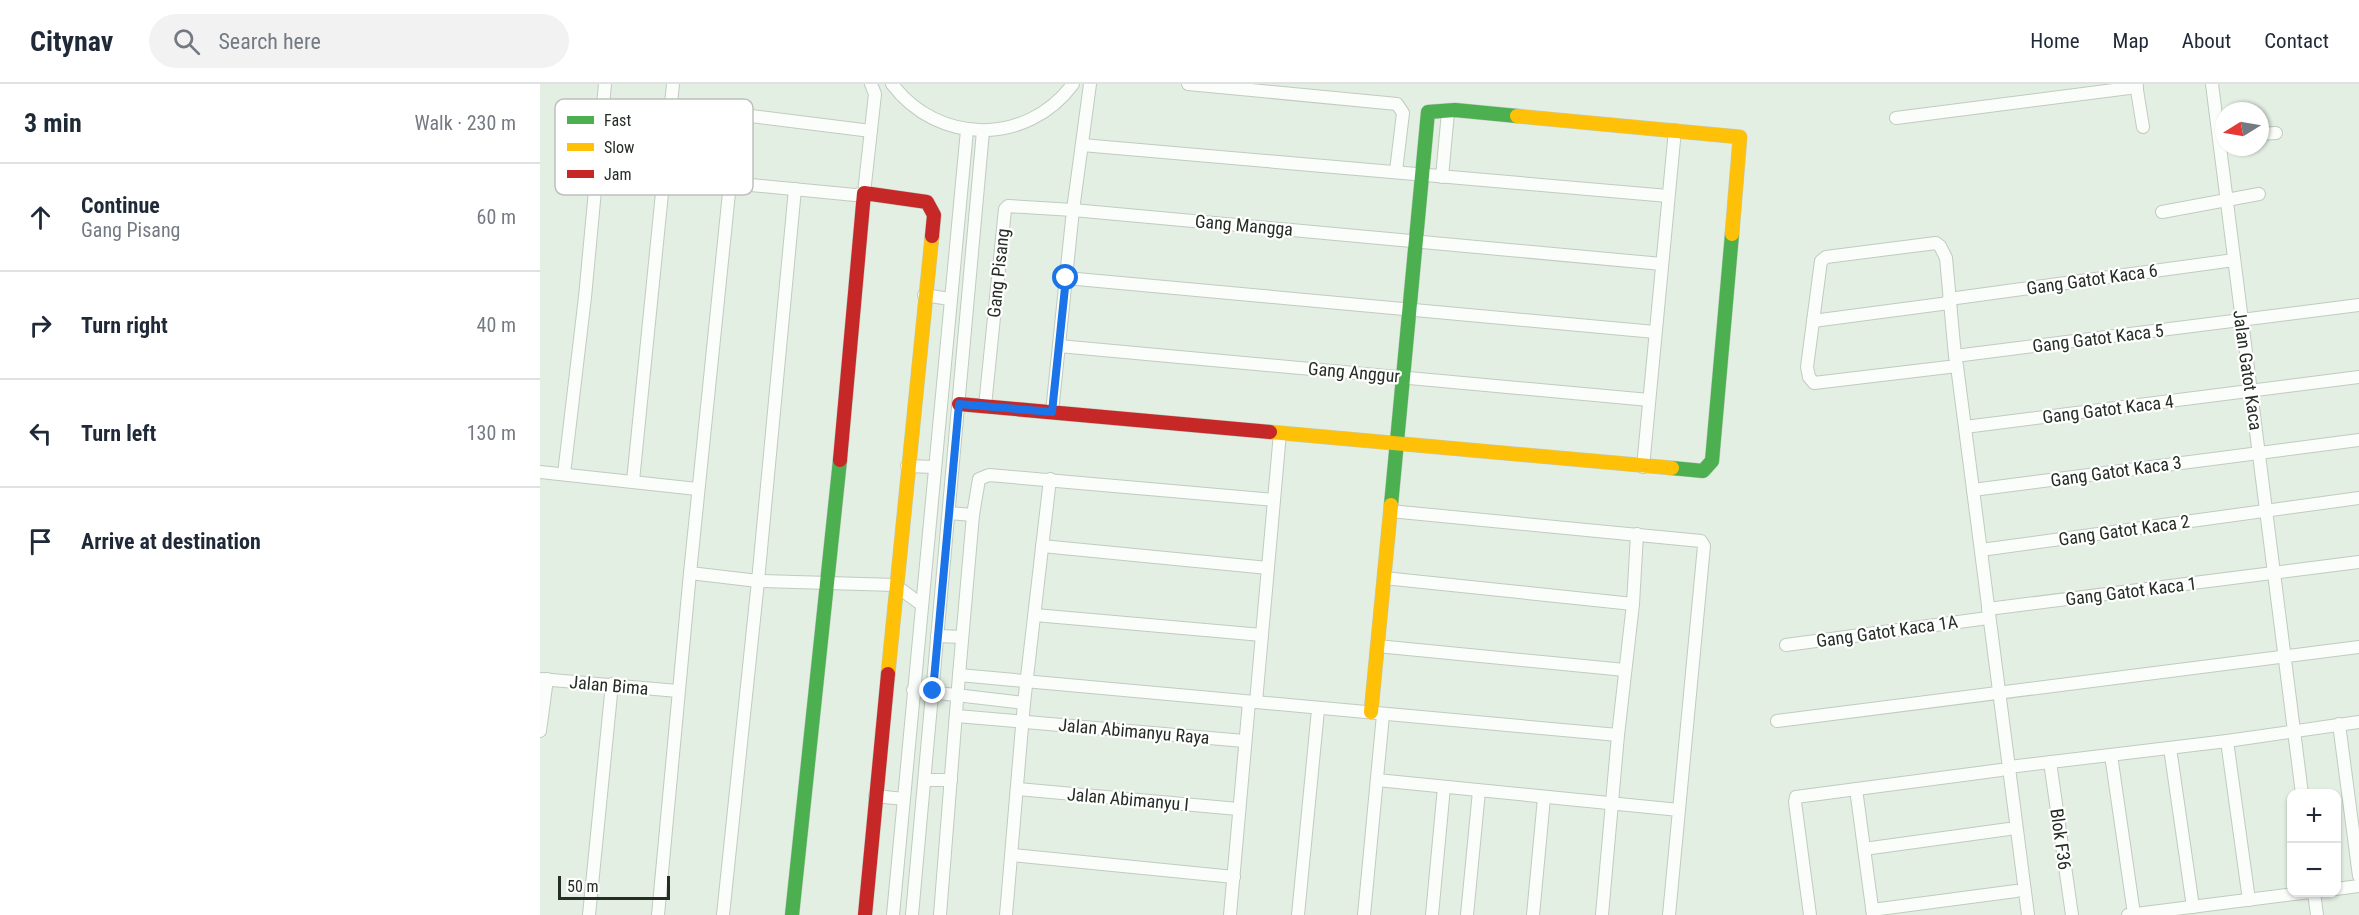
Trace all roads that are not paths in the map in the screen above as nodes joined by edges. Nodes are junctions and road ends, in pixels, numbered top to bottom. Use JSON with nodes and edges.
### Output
{"nodes":[{"id":1,"x":605,"y":84,"type":"edge"},
{"id":2,"x":673,"y":84,"type":"edge"},
{"id":3,"x":871,"y":84,"type":"edge"},
{"id":4,"x":892,"y":84,"type":"edge"},
{"id":5,"x":1073,"y":84,"type":"edge"},
{"id":6,"x":1090,"y":84,"type":"edge"},
{"id":7,"x":1188,"y":84,"type":"edge"},
{"id":8,"x":2212,"y":84,"type":"edge"},
{"id":9,"x":2137,"y":86,"type":"edge"},
{"id":10,"x":604,"y":99,"type":"edge"},
{"id":11,"x":672,"y":99,"type":"edge"},
{"id":12,"x":2215,"y":102,"type":"edge"},
{"id":13,"x":1448,"y":112,"type":"junction"},
{"id":14,"x":753,"y":116,"type":"edge"},
{"id":15,"x":1896,"y":118,"type":"dead end"},
{"id":16,"x":2143,"y":127,"type":"dead end"},
{"id":17,"x":967,"y":130,"type":"junction"},
{"id":18,"x":1675,"y":130,"type":"junction"},
{"id":19,"x":871,"y":131,"type":"junction"},
{"id":20,"x":983,"y":131,"type":"junction"},
{"id":21,"x":2269,"y":133,"type":"edge"},
{"id":22,"x":2276,"y":133,"type":"dead end"},
{"id":23,"x":1082,"y":144,"type":"junction"},
{"id":24,"x":2222,"y":156,"type":"edge"},
{"id":25,"x":1396,"y":171,"type":"junction"},
{"id":26,"x":1421,"y":174,"type":"junction"},
{"id":27,"x":1442,"y":177,"type":"junction"},
{"id":28,"x":753,"y":185,"type":"edge"},
{"id":29,"x":795,"y":189,"type":"junction"},
{"id":30,"x":864,"y":193,"type":"junction"},
{"id":31,"x":2259,"y":194,"type":"dead end"},
{"id":32,"x":595,"y":195,"type":"edge"},
{"id":33,"x":661,"y":195,"type":"edge"},
{"id":34,"x":729,"y":195,"type":"edge"},
{"id":35,"x":1668,"y":196,"type":"junction"},
{"id":36,"x":2226,"y":200,"type":"junction"},
{"id":37,"x":1073,"y":210,"type":"junction"},
{"id":38,"x":2162,"y":212,"type":"dead end"},
{"id":39,"x":1415,"y":241,"type":"junction"},
{"id":40,"x":2234,"y":260,"type":"junction"},
{"id":41,"x":1662,"y":264,"type":"junction"},
{"id":42,"x":1066,"y":278,"type":"junction"},
{"id":43,"x":924,"y":295,"type":"junction"},
{"id":44,"x":950,"y":299,"type":"junction"},
{"id":45,"x":1949,"y":301,"type":"junction"},
{"id":46,"x":2359,"y":305,"type":"edge"},
{"id":47,"x":1407,"y":309,"type":"junction"},
{"id":48,"x":2241,"y":320,"type":"junction"},
{"id":49,"x":1814,"y":321,"type":"junction"},
{"id":50,"x":1655,"y":332,"type":"junction"},
{"id":51,"x":1059,"y":346,"type":"junction"},
{"id":52,"x":1956,"y":361,"type":"junction"},
{"id":53,"x":1402,"y":376,"type":"junction"},
{"id":54,"x":2359,"y":377,"type":"edge"},
{"id":55,"x":2251,"y":391,"type":"junction"},
{"id":56,"x":1649,"y":400,"type":"junction"},
{"id":57,"x":959,"y":404,"type":"junction"},
{"id":58,"x":985,"y":406,"type":"junction"},
{"id":59,"x":1052,"y":412,"type":"junction"},
{"id":60,"x":1965,"y":427,"type":"junction"},
{"id":61,"x":1280,"y":433,"type":"junction"},
{"id":62,"x":2359,"y":440,"type":"edge"},
{"id":63,"x":1398,"y":444,"type":"junction"},
{"id":64,"x":2259,"y":452,"type":"junction"},
{"id":65,"x":907,"y":466,"type":"junction"},
{"id":66,"x":934,"y":467,"type":"junction"},
{"id":67,"x":1643,"y":467,"type":"junction"},
{"id":68,"x":540,"y":472,"type":"edge"},
{"id":69,"x":564,"y":474,"type":"junction"},
{"id":70,"x":1050,"y":479,"type":"junction"},
{"id":71,"x":633,"y":481,"type":"junction"},
{"id":72,"x":697,"y":489,"type":"junction"},
{"id":73,"x":1973,"y":490,"type":"junction"},
{"id":74,"x":2359,"y":498,"type":"edge"},
{"id":75,"x":1274,"y":500,"type":"junction"},
{"id":76,"x":2266,"y":510,"type":"junction"},
{"id":77,"x":1390,"y":511,"type":"junction"},
{"id":78,"x":949,"y":513,"type":"junction"},
{"id":79,"x":973,"y":515,"type":"junction"},
{"id":80,"x":1637,"y":534,"type":"junction"},
{"id":81,"x":1042,"y":546,"type":"junction"},
{"id":82,"x":1981,"y":550,"type":"junction"},
{"id":83,"x":2359,"y":562,"type":"edge"},
{"id":84,"x":1268,"y":568,"type":"junction"},
{"id":85,"x":690,"y":573,"type":"junction"},
{"id":86,"x":2273,"y":573,"type":"junction"},
{"id":87,"x":1384,"y":578,"type":"junction"},
{"id":88,"x":758,"y":581,"type":"junction"},
{"id":89,"x":829,"y":581,"type":"junction"},
{"id":90,"x":895,"y":585,"type":"junction"},
{"id":91,"x":1632,"y":604,"type":"junction"},
{"id":92,"x":922,"y":605,"type":"junction"},
{"id":93,"x":1988,"y":613,"type":"junction"},
{"id":94,"x":1035,"y":615,"type":"junction"},
{"id":95,"x":1262,"y":635,"type":"junction"},
{"id":96,"x":938,"y":636,"type":"junction"},
{"id":97,"x":962,"y":637,"type":"junction"},
{"id":98,"x":1786,"y":645,"type":"dead end"},
{"id":99,"x":1377,"y":646,"type":"junction"},
{"id":100,"x":2359,"y":647,"type":"edge"},
{"id":101,"x":2286,"y":656,"type":"junction"},
{"id":102,"x":1625,"y":670,"type":"junction"},
{"id":103,"x":958,"y":675,"type":"junction"},
{"id":104,"x":543,"y":679,"type":"edge"},
{"id":105,"x":1028,"y":681,"type":"junction"},
{"id":106,"x":612,"y":684,"type":"junction"},
{"id":107,"x":914,"y":690,"type":"junction"},
{"id":108,"x":678,"y":691,"type":"junction"},
{"id":109,"x":933,"y":691,"type":"junction"},
{"id":110,"x":958,"y":693,"type":"junction"},
{"id":111,"x":1998,"y":693,"type":"junction"},
{"id":112,"x":1252,"y":702,"type":"junction"},
{"id":113,"x":1024,"y":703,"type":"junction"},
{"id":114,"x":1318,"y":710,"type":"junction"},
{"id":115,"x":1377,"y":714,"type":"junction"},
{"id":116,"x":957,"y":716,"type":"junction"},
{"id":117,"x":1023,"y":720,"type":"junction"},
{"id":118,"x":1777,"y":721,"type":"dead end"},
{"id":119,"x":2359,"y":722,"type":"edge"},
{"id":120,"x":2339,"y":724,"type":"junction"},
{"id":121,"x":2294,"y":730,"type":"junction"},
{"id":122,"x":540,"y":731,"type":"edge"},
{"id":123,"x":1618,"y":735,"type":"junction"},
{"id":124,"x":1244,"y":741,"type":"junction"},
{"id":125,"x":2227,"y":741,"type":"junction"},
{"id":126,"x":2170,"y":748,"type":"junction"},
{"id":127,"x":2111,"y":755,"type":"junction"},
{"id":128,"x":2050,"y":762,"type":"junction"},
{"id":129,"x":2005,"y":769,"type":"junction"},
{"id":130,"x":925,"y":780,"type":"junction"},
{"id":131,"x":951,"y":780,"type":"junction"},
{"id":132,"x":1377,"y":780,"type":"junction"},
{"id":133,"x":1444,"y":787,"type":"junction"},
{"id":134,"x":1018,"y":789,"type":"junction"},
{"id":135,"x":1856,"y":789,"type":"junction"},
{"id":136,"x":2301,"y":789,"type":"edge"},
{"id":137,"x":1479,"y":791,"type":"junction"},
{"id":138,"x":875,"y":796,"type":"junction"},
{"id":139,"x":1545,"y":798,"type":"junction"},
{"id":140,"x":904,"y":799,"type":"junction"},
{"id":141,"x":1613,"y":805,"type":"junction"},
{"id":142,"x":1238,"y":809,"type":"junction"},
{"id":143,"x":1679,"y":810,"type":"junction"},
{"id":144,"x":2009,"y":830,"type":"dead end"},
{"id":145,"x":1864,"y":849,"type":"junction"},
{"id":146,"x":1012,"y":855,"type":"junction"},
{"id":147,"x":2359,"y":876,"type":"edge"},
{"id":148,"x":1234,"y":877,"type":"junction"},
{"id":149,"x":2359,"y":886,"type":"edge"},
{"id":150,"x":2341,"y":888,"type":"edge"},
{"id":151,"x":2016,"y":891,"type":"dead end"},
{"id":152,"x":2287,"y":895,"type":"edge"},
{"id":153,"x":2313,"y":897,"type":"edge"},
{"id":154,"x":2249,"y":900,"type":"junction"},
{"id":155,"x":2193,"y":907,"type":"junction"},
{"id":156,"x":1872,"y":912,"type":"edge"},
{"id":157,"x":916,"y":914,"type":"edge"},
{"id":158,"x":2134,"y":914,"type":"edge"},
{"id":159,"x":590,"y":915,"type":"edge"},
{"id":160,"x":658,"y":915,"type":"edge"},
{"id":161,"x":723,"y":915,"type":"edge"},
{"id":162,"x":792,"y":915,"type":"edge"},
{"id":163,"x":865,"y":915,"type":"edge"},
{"id":164,"x":893,"y":915,"type":"edge"},
{"id":165,"x":940,"y":915,"type":"edge"},
{"id":166,"x":1006,"y":915,"type":"edge"},
{"id":167,"x":1230,"y":915,"type":"edge"},
{"id":168,"x":1298,"y":915,"type":"edge"},
{"id":169,"x":1364,"y":915,"type":"edge"},
{"id":170,"x":1432,"y":915,"type":"edge"},
{"id":171,"x":1467,"y":915,"type":"edge"},
{"id":172,"x":1533,"y":915,"type":"edge"},
{"id":173,"x":1602,"y":915,"type":"edge"},
{"id":174,"x":1669,"y":915,"type":"edge"},
{"id":175,"x":1810,"y":915,"type":"edge"},
{"id":176,"x":2028,"y":915,"type":"edge"},
{"id":177,"x":2072,"y":915,"type":"edge"},
{"id":178,"x":2128,"y":915,"type":"edge"},
{"id":179,"x":2318,"y":915,"type":"edge"}],
"edges":[{"from":1,"to":10,"type":"street"},
{"from":2,"to":11,"type":"street"},
{"from":3,"to":19,"type":"street"},
{"from":4,"to":17,"type":"street"},
{"from":5,"to":20,"type":"street"},
{"from":6,"to":23,"type":"street"},
{"from":7,"to":25,"type":"street"},
{"from":8,"to":12,"type":"street","name":"Jalan Gatot Kaca"},
{"from":9,"to":15,"type":"street"},
{"from":9,"to":16,"type":"street"},
{"from":13,"to":18,"type":"street"},
{"from":13,"to":26,"type":"street"},
{"from":13,"to":27,"type":"street"},
{"from":14,"to":19,"type":"street"},
{"from":17,"to":20,"type":"street"},
{"from":17,"to":44,"type":"street"},
{"from":18,"to":35,"type":"street"},
{"from":18,"to":67,"type":"street"},
{"from":19,"to":30,"type":"street"},
{"from":20,"to":57,"type":"street"},
{"from":21,"to":22,"type":"street"},
{"from":23,"to":25,"type":"street"},
{"from":23,"to":37,"type":"street"},
{"from":24,"to":36,"type":"street","name":"Jalan Gatot Kaca"},
{"from":25,"to":26,"type":"street"},
{"from":26,"to":27,"type":"street"},
{"from":26,"to":39,"type":"street"},
{"from":27,"to":35,"type":"street"},
{"from":28,"to":29,"type":"street"},
{"from":29,"to":30,"type":"street"},
{"from":29,"to":88,"type":"street"},
{"from":30,"to":43,"type":"street"},
{"from":30,"to":89,"type":"street"},
{"from":31,"to":36,"type":"street"},
{"from":32,"to":69,"type":"street"},
{"from":33,"to":71,"type":"street"},
{"from":34,"to":72,"type":"street"},
{"from":35,"to":41,"type":"street"},
{"from":36,"to":38,"type":"street"},
{"from":36,"to":40,"type":"street","name":"Jalan Gatot Kaca"},
{"from":37,"to":39,"type":"street","name":"Gang Mangga"},
{"from":37,"to":42,"type":"street"},
{"from":37,"to":58,"type":"street","name":"Gang Pisang"},
{"from":39,"to":41,"type":"street","name":"Gang Mangga"},
{"from":39,"to":47,"type":"street"},
{"from":40,"to":45,"type":"street","name":"Gang Gatot Kaca 6"},
{"from":40,"to":48,"type":"street","name":"Jalan Gatot Kaca"},
{"from":41,"to":50,"type":"street"},
{"from":42,"to":47,"type":"street"},
{"from":42,"to":51,"type":"street"},
{"from":43,"to":44,"type":"street"},
{"from":43,"to":65,"type":"street"},
{"from":44,"to":66,"type":"street"},
{"from":45,"to":49,"type":"street","name":"Gang Gatot Kaca 6"},
{"from":45,"to":49,"type":"street"},
{"from":45,"to":52,"type":"street"},
{"from":46,"to":48,"type":"street","name":"Gang Gatot Kaca 5"},
{"from":47,"to":50,"type":"street"},
{"from":47,"to":53,"type":"street"},
{"from":48,"to":52,"type":"street","name":"Gang Gatot Kaca 5"},
{"from":48,"to":55,"type":"street","name":"Jalan Gatot Kaca"},
{"from":49,"to":52,"type":"street","name":"Gang Gatot Kaca 5"},
{"from":50,"to":56,"type":"street"},
{"from":51,"to":53,"type":"street","name":"Gang Anggur"},
{"from":51,"to":59,"type":"street"},
{"from":52,"to":60,"type":"street"},
{"from":53,"to":56,"type":"street","name":"Gang Anggur"},
{"from":53,"to":63,"type":"street"},
{"from":54,"to":55,"type":"street","name":"Gang Gatot Kaca 4"},
{"from":55,"to":60,"type":"street","name":"Gang Gatot Kaca 4"},
{"from":55,"to":64,"type":"street","name":"Jalan Gatot Kaca"},
{"from":56,"to":67,"type":"street"},
{"from":57,"to":58,"type":"street"},
{"from":57,"to":78,"type":"street"},
{"from":58,"to":59,"type":"street"},
{"from":59,"to":61,"type":"street"},
{"from":60,"to":73,"type":"street"},
{"from":61,"to":63,"type":"street"},
{"from":61,"to":75,"type":"street"},
{"from":62,"to":64,"type":"street","name":"Gang Gatot Kaca 3"},
{"from":63,"to":67,"type":"street"},
{"from":63,"to":77,"type":"street"},
{"from":64,"to":73,"type":"street","name":"Gang Gatot Kaca 3"},
{"from":64,"to":76,"type":"street","name":"Jalan Gatot Kaca"},
{"from":65,"to":66,"type":"street"},
{"from":65,"to":90,"type":"street"},
{"from":66,"to":92,"type":"street"},
{"from":68,"to":69,"type":"street"},
{"from":69,"to":71,"type":"street"},
{"from":70,"to":75,"type":"street"},
{"from":70,"to":79,"type":"street"},
{"from":70,"to":81,"type":"street"},
{"from":71,"to":72,"type":"street"},
{"from":72,"to":85,"type":"street"},
{"from":73,"to":82,"type":"street"},
{"from":74,"to":76,"type":"street","name":"Gang Gatot Kaca 2"},
{"from":75,"to":84,"type":"street"},
{"from":76,"to":82,"type":"street","name":"Gang Gatot Kaca 2"},
{"from":76,"to":86,"type":"street","name":"Jalan Gatot Kaca"},
{"from":77,"to":80,"type":"street"},
{"from":77,"to":87,"type":"street"},
{"from":78,"to":79,"type":"street"},
{"from":78,"to":96,"type":"street"},
{"from":79,"to":97,"type":"street"},
{"from":80,"to":91,"type":"street"},
{"from":80,"to":143,"type":"street"},
{"from":81,"to":84,"type":"street"},
{"from":81,"to":94,"type":"street"},
{"from":82,"to":93,"type":"street"},
{"from":83,"to":86,"type":"street","name":"Gang Gatot Kaca 1"},
{"from":84,"to":95,"type":"street"},
{"from":85,"to":88,"type":"street"},
{"from":85,"to":108,"type":"street"},
{"from":86,"to":93,"type":"street","name":"Gang Gatot Kaca 1"},
{"from":86,"to":101,"type":"street","name":"Jalan Gatot Kaca"},
{"from":87,"to":91,"type":"street"},
{"from":87,"to":99,"type":"street"},
{"from":88,"to":89,"type":"street"},
{"from":88,"to":161,"type":"street"},
{"from":89,"to":90,"type":"street"},
{"from":89,"to":162,"type":"street"},
{"from":90,"to":92,"type":"street"},
{"from":90,"to":138,"type":"street"},
{"from":91,"to":102,"type":"street"},
{"from":92,"to":107,"type":"street"},
{"from":93,"to":98,"type":"street","name":"Gang Gatot Kaca 1A"},
{"from":93,"to":111,"type":"street"},
{"from":94,"to":95,"type":"street"},
{"from":94,"to":105,"type":"street"},
{"from":95,"to":112,"type":"street"},
{"from":96,"to":97,"type":"street"},
{"from":96,"to":109,"type":"street"},
{"from":97,"to":103,"type":"street"},
{"from":99,"to":102,"type":"street"},
{"from":99,"to":115,"type":"street"},
{"from":100,"to":101,"type":"street"},
{"from":101,"to":111,"type":"street"},
{"from":101,"to":121,"type":"street","name":"Jalan Gatot Kaca"},
{"from":102,"to":123,"type":"street"},
{"from":103,"to":105,"type":"street"},
{"from":103,"to":110,"type":"street"},
{"from":104,"to":106,"type":"street","name":"Jalan Bima"},
{"from":104,"to":122,"type":"street"},
{"from":105,"to":112,"type":"street"},
{"from":105,"to":113,"type":"street"},
{"from":106,"to":108,"type":"street","name":"Jalan Bima"},
{"from":106,"to":159,"type":"street"},
{"from":107,"to":109,"type":"street"},
{"from":107,"to":140,"type":"street"},
{"from":108,"to":160,"type":"street"},
{"from":109,"to":110,"type":"street"},
{"from":109,"to":130,"type":"street"},
{"from":110,"to":113,"type":"street"},
{"from":110,"to":116,"type":"street"},
{"from":111,"to":118,"type":"street"},
{"from":111,"to":129,"type":"street"},
{"from":112,"to":114,"type":"street"},
{"from":112,"to":124,"type":"street"},
{"from":113,"to":117,"type":"street"},
{"from":114,"to":115,"type":"street"},
{"from":114,"to":168,"type":"street"},
{"from":115,"to":123,"type":"street"},
{"from":115,"to":132,"type":"street"},
{"from":116,"to":117,"type":"street","name":"Jalan Abimanyu Raya"},
{"from":116,"to":131,"type":"street"},
{"from":117,"to":124,"type":"street","name":"Jalan Abimanyu Raya"},
{"from":117,"to":134,"type":"street"},
{"from":119,"to":120,"type":"street"},
{"from":120,"to":121,"type":"street"},
{"from":120,"to":147,"type":"street"},
{"from":121,"to":125,"type":"street"},
{"from":121,"to":136,"type":"street","name":"Jalan Gatot Kaca"},
{"from":123,"to":141,"type":"street"},
{"from":124,"to":142,"type":"street"},
{"from":125,"to":126,"type":"street"},
{"from":125,"to":154,"type":"street"},
{"from":126,"to":127,"type":"street"},
{"from":126,"to":155,"type":"street"},
{"from":127,"to":128,"type":"street"},
{"from":127,"to":158,"type":"street"},
{"from":128,"to":129,"type":"street"},
{"from":128,"to":177,"type":"street","name":"Blok F36"},
{"from":129,"to":135,"type":"street"},
{"from":129,"to":176,"type":"street"},
{"from":130,"to":131,"type":"street"},
{"from":130,"to":157,"type":"street"},
{"from":131,"to":165,"type":"street"},
{"from":132,"to":133,"type":"street"},
{"from":132,"to":169,"type":"street"},
{"from":133,"to":137,"type":"street"},
{"from":133,"to":170,"type":"street"},
{"from":134,"to":142,"type":"street","name":"Jalan Abimanyu I"},
{"from":134,"to":146,"type":"street"},
{"from":135,"to":145,"type":"street"},
{"from":135,"to":175,"type":"street"},
{"from":137,"to":139,"type":"street"},
{"from":137,"to":171,"type":"street"},
{"from":138,"to":140,"type":"street"},
{"from":138,"to":163,"type":"street"},
{"from":139,"to":141,"type":"street"},
{"from":139,"to":172,"type":"street"},
{"from":140,"to":164,"type":"street"},
{"from":141,"to":143,"type":"street"},
{"from":141,"to":173,"type":"street"},
{"from":142,"to":148,"type":"street"},
{"from":143,"to":174,"type":"street"},
{"from":144,"to":145,"type":"street"},
{"from":145,"to":156,"type":"street"},
{"from":146,"to":148,"type":"street"},
{"from":146,"to":166,"type":"street"},
{"from":148,"to":167,"type":"street"},
{"from":149,"to":150,"type":"street"},
{"from":151,"to":156,"type":"street"},
{"from":152,"to":154,"type":"street"},
{"from":153,"to":179,"type":"street"},
{"from":154,"to":155,"type":"street"},
{"from":155,"to":158,"type":"street"},
{"from":158,"to":178,"type":"street"}]}
